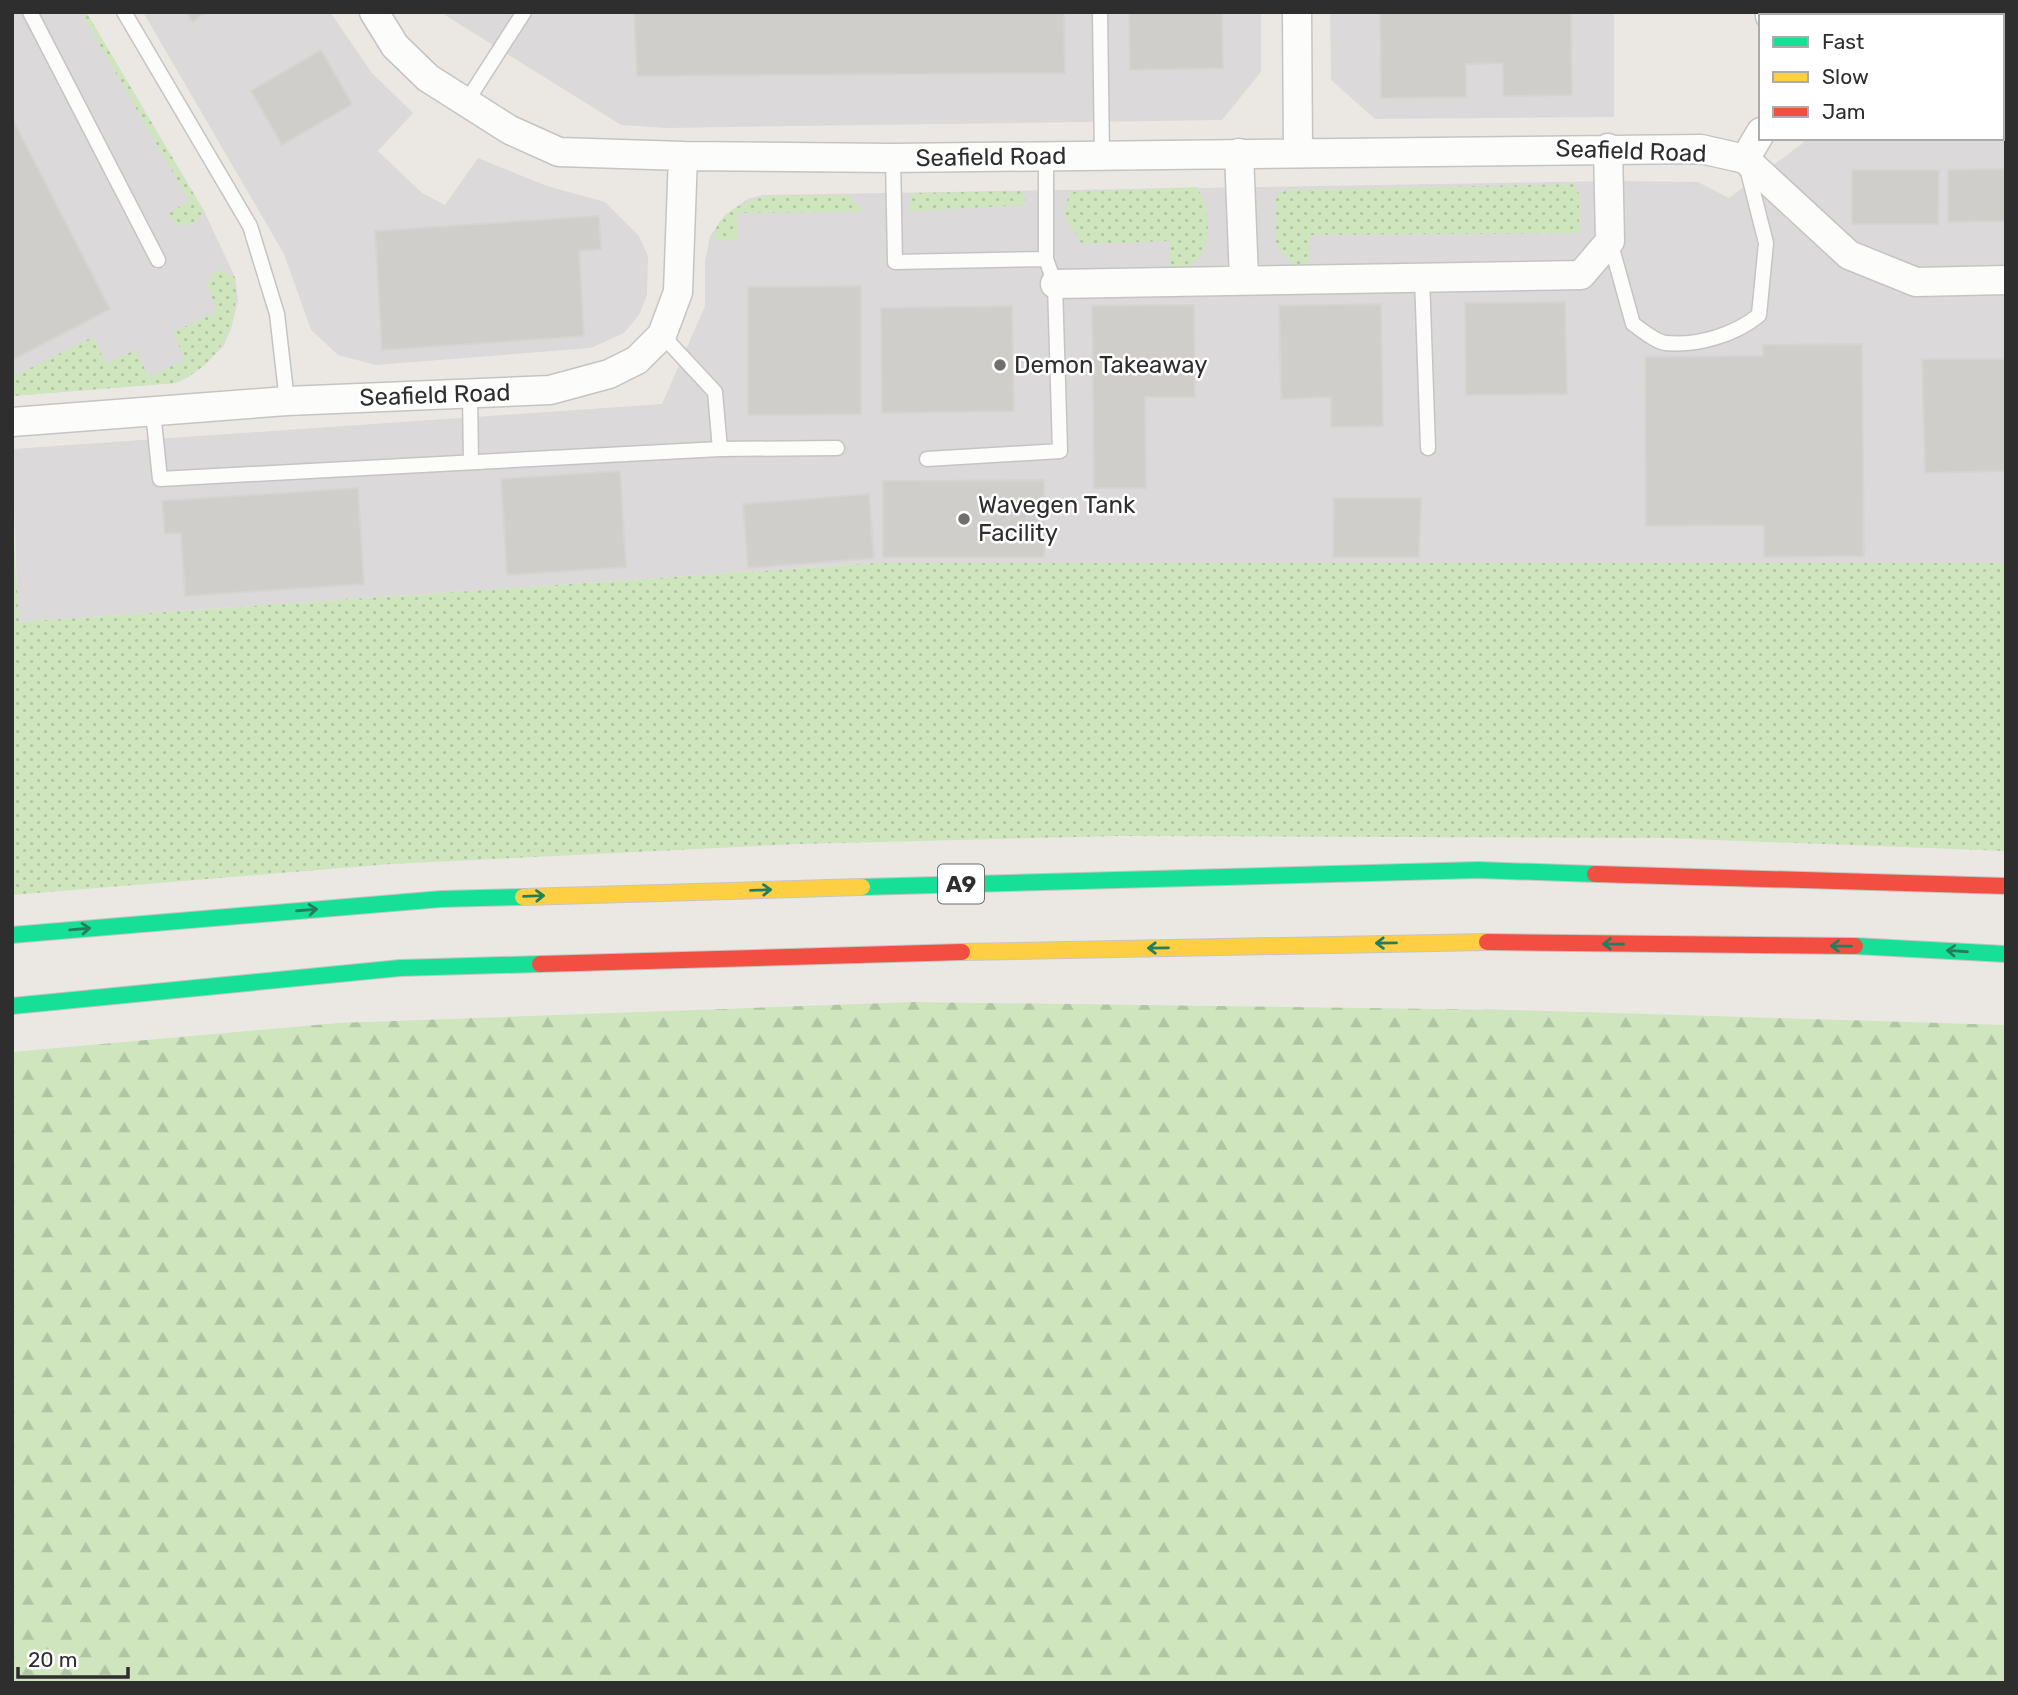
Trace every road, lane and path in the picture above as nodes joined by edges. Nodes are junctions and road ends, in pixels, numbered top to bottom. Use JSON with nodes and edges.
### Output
{"nodes":[{"id":1,"x":30,"y":12,"type":"edge"},
{"id":2,"x":124,"y":12,"type":"edge"},
{"id":3,"x":374,"y":12,"type":"edge"},
{"id":4,"x":524,"y":12,"type":"edge"},
{"id":5,"x":1100,"y":12,"type":"edge"},
{"id":6,"x":1297,"y":12,"type":"edge"},
{"id":7,"x":465,"y":104,"type":"junction"},
{"id":8,"x":1759,"y":135,"type":"edge"},
{"id":9,"x":1608,"y":148,"type":"junction"},
{"id":10,"x":1298,"y":151,"type":"junction"},
{"id":11,"x":1239,"y":153,"type":"junction"},
{"id":12,"x":1102,"y":155,"type":"junction"},
{"id":13,"x":684,"y":156,"type":"junction"},
{"id":14,"x":1046,"y":156,"type":"junction"},
{"id":15,"x":892,"y":158,"type":"junction"},
{"id":16,"x":1745,"y":159,"type":"junction"},
{"id":17,"x":1610,"y":241,"type":"junction"},
{"id":18,"x":158,"y":260,"type":"dead end"},
{"id":19,"x":1051,"y":272,"type":"junction"},
{"id":20,"x":1422,"y":277,"type":"junction"},
{"id":21,"x":1244,"y":279,"type":"junction"},
{"id":22,"x":2006,"y":280,"type":"edge"},
{"id":23,"x":662,"y":335,"type":"junction"},
{"id":24,"x":470,"y":393,"type":"junction"},
{"id":25,"x":288,"y":401,"type":"junction"},
{"id":26,"x":153,"y":412,"type":"junction"},
{"id":27,"x":12,"y":422,"type":"edge"},
{"id":28,"x":837,"y":448,"type":"dead end"},
{"id":29,"x":1428,"y":448,"type":"dead end"},
{"id":30,"x":720,"y":449,"type":"junction"},
{"id":31,"x":927,"y":458,"type":"dead end"},
{"id":32,"x":471,"y":462,"type":"junction"},
{"id":33,"x":2006,"y":886,"type":"edge"},
{"id":34,"x":12,"y":935,"type":"edge"},
{"id":35,"x":2006,"y":954,"type":"edge"},
{"id":36,"x":12,"y":1006,"type":"edge"}],
"edges":[{"from":1,"to":18,"type":"lane"},
{"from":2,"to":25,"type":"lane"},
{"from":3,"to":7,"type":"street","name":"Seafield Road"},
{"from":4,"to":7,"type":"lane"},
{"from":5,"to":12,"type":"lane"},
{"from":6,"to":10,"type":"street"},
{"from":7,"to":13,"type":"street","name":"Seafield Road"},
{"from":8,"to":16,"type":"street"},
{"from":9,"to":10,"type":"street","name":"Seafield Road"},
{"from":9,"to":16,"type":"street","name":"Seafield Road"},
{"from":9,"to":17,"type":"street"},
{"from":10,"to":11,"type":"street","name":"Seafield Road"},
{"from":11,"to":12,"type":"street","name":"Seafield Road"},
{"from":11,"to":21,"type":"street"},
{"from":12,"to":14,"type":"street","name":"Seafield Road"},
{"from":13,"to":15,"type":"street","name":"Seafield Road"},
{"from":13,"to":23,"type":"street","name":"Seafield Road"},
{"from":14,"to":15,"type":"street","name":"Seafield Road"},
{"from":14,"to":19,"type":"lane"},
{"from":15,"to":19,"type":"lane"},
{"from":16,"to":17,"type":"lane"},
{"from":16,"to":22,"type":"street","name":"Seafield Road"},
{"from":17,"to":20,"type":"street"},
{"from":19,"to":21,"type":"street"},
{"from":19,"to":31,"type":"lane"},
{"from":20,"to":21,"type":"street"},
{"from":20,"to":29,"type":"lane"},
{"from":23,"to":24,"type":"street","name":"Seafield Road"},
{"from":23,"to":30,"type":"lane"},
{"from":24,"to":25,"type":"street","name":"Seafield Road"},
{"from":24,"to":32,"type":"lane"},
{"from":25,"to":26,"type":"street","name":"Seafield Road"},
{"from":26,"to":27,"type":"street","name":"Seafield Road"},
{"from":26,"to":32,"type":"lane"},
{"from":28,"to":30,"type":"lane"},
{"from":30,"to":32,"type":"lane"},
{"from":34,"to":33,"type":"highway","number":"A9","one_way":true},
{"from":35,"to":36,"type":"highway","one_way":true}]}
